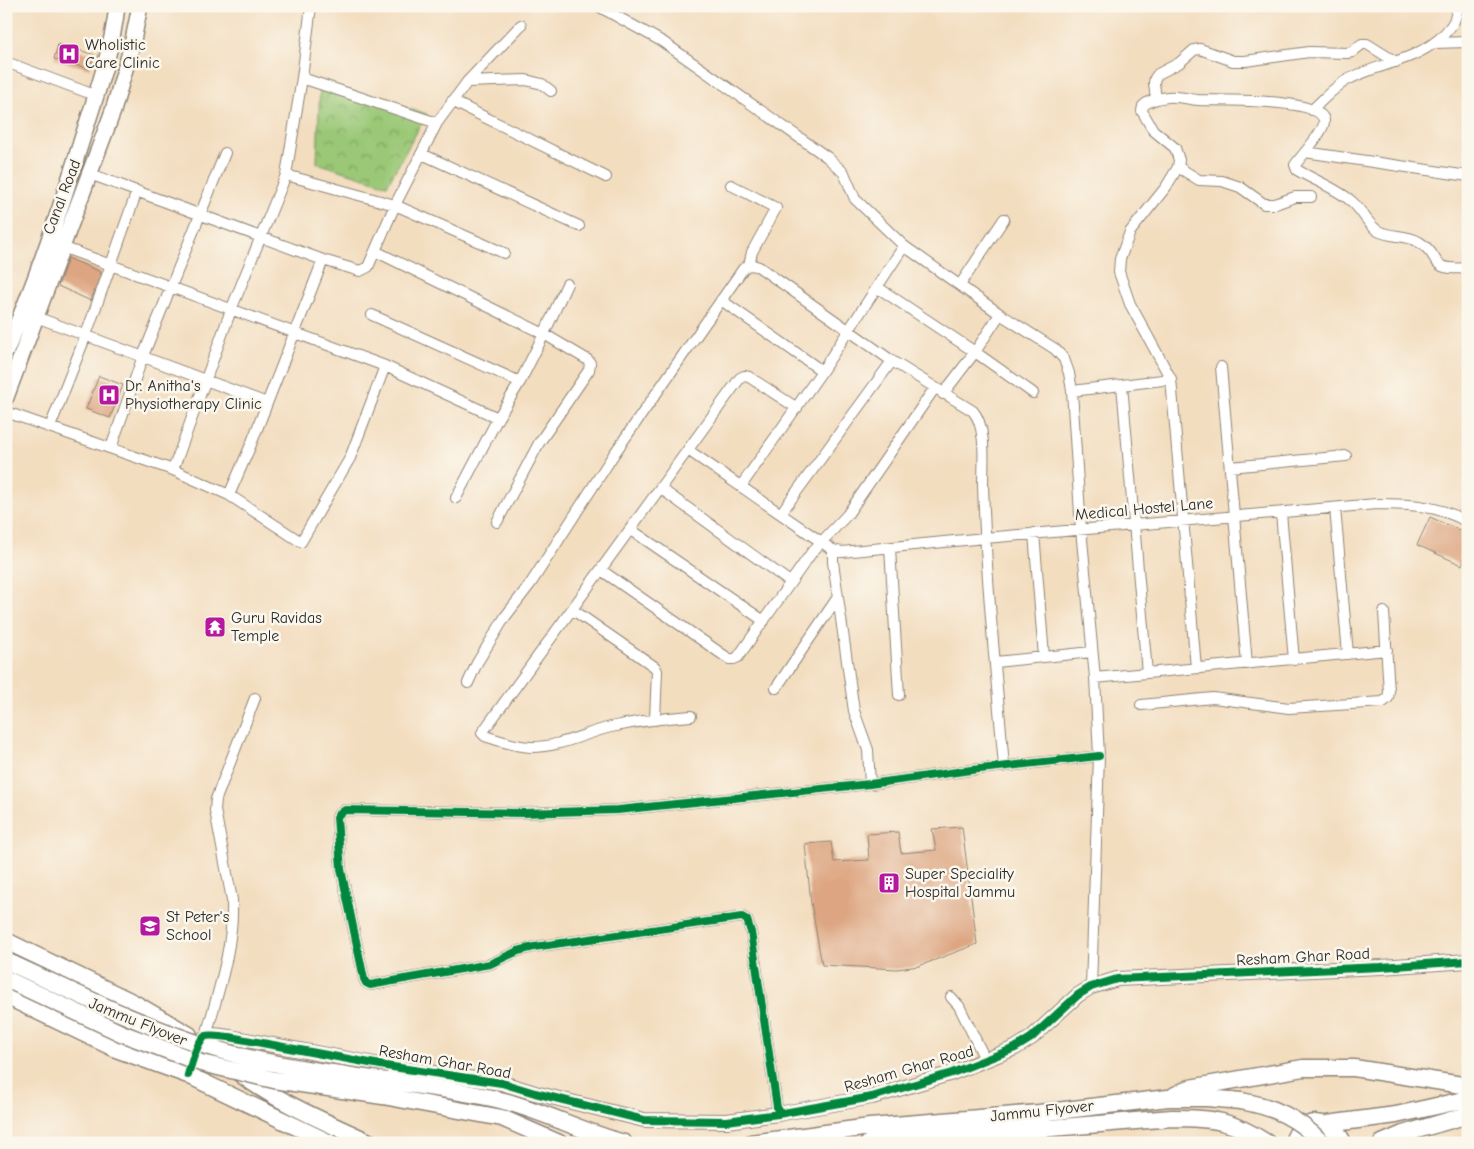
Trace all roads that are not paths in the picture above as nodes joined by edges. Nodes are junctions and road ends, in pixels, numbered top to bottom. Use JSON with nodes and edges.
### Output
{"nodes":[{"id":1,"x":117,"y":6,"type":"edge"},
{"id":2,"x":140,"y":6,"type":"edge"},
{"id":3,"x":311,"y":6,"type":"edge"},
{"id":4,"x":598,"y":6,"type":"edge"},
{"id":5,"x":1458,"y":6,"type":"edge"},
{"id":6,"x":521,"y":25,"type":"dead end"},
{"id":7,"x":1468,"y":42,"type":"edge"},
{"id":8,"x":1434,"y":43,"type":"junction"},
{"id":9,"x":6,"y":62,"type":"edge"},
{"id":10,"x":1396,"y":62,"type":"junction"},
{"id":11,"x":302,"y":78,"type":"junction"},
{"id":12,"x":467,"y":82,"type":"junction"},
{"id":13,"x":551,"y":91,"type":"dead end"},
{"id":14,"x":97,"y":96,"type":"junction"},
{"id":15,"x":1156,"y":99,"type":"junction"},
{"id":16,"x":452,"y":101,"type":"junction"},
{"id":17,"x":1312,"y":110,"type":"junction"},
{"id":18,"x":437,"y":123,"type":"junction"},
{"id":19,"x":1305,"y":152,"type":"junction"},
{"id":20,"x":225,"y":153,"type":"dead end"},
{"id":21,"x":422,"y":154,"type":"junction"},
{"id":22,"x":1178,"y":167,"type":"junction"},
{"id":23,"x":90,"y":174,"type":"junction"},
{"id":24,"x":286,"y":175,"type":"junction"},
{"id":25,"x":1468,"y":176,"type":"edge"},
{"id":26,"x":606,"y":177,"type":"dead end"},
{"id":27,"x":731,"y":185,"type":"dead end"},
{"id":28,"x":137,"y":191,"type":"junction"},
{"id":29,"x":1311,"y":196,"type":"dead end"},
{"id":30,"x":394,"y":205,"type":"junction"},
{"id":31,"x":200,"y":214,"type":"junction"},
{"id":32,"x":1004,"y":219,"type":"dead end"},
{"id":33,"x":579,"y":226,"type":"dead end"},
{"id":34,"x":260,"y":237,"type":"junction"},
{"id":35,"x":904,"y":246,"type":"junction"},
{"id":36,"x":62,"y":247,"type":"junction"},
{"id":37,"x":376,"y":251,"type":"junction"},
{"id":38,"x":504,"y":253,"type":"dead end"},
{"id":39,"x":323,"y":260,"type":"junction"},
{"id":40,"x":111,"y":265,"type":"junction"},
{"id":41,"x":749,"y":265,"type":"junction"},
{"id":42,"x":1468,"y":268,"type":"edge"},
{"id":43,"x":567,"y":284,"type":"dead end"},
{"id":44,"x":960,"y":285,"type":"junction"},
{"id":45,"x":877,"y":287,"type":"junction"},
{"id":46,"x":170,"y":288,"type":"junction"},
{"id":47,"x":721,"y":300,"type":"junction"},
{"id":48,"x":231,"y":310,"type":"junction"},
{"id":49,"x":1000,"y":314,"type":"junction"},
{"id":50,"x":372,"y":315,"type":"dead end"},
{"id":51,"x":36,"y":317,"type":"junction"},
{"id":52,"x":849,"y":331,"type":"junction"},
{"id":53,"x":293,"y":333,"type":"junction"},
{"id":54,"x":544,"y":334,"type":"junction"},
{"id":55,"x":86,"y":336,"type":"junction"},
{"id":56,"x":6,"y":352,"type":"edge"},
{"id":57,"x":975,"y":352,"type":"junction"},
{"id":58,"x":143,"y":356,"type":"junction"},
{"id":59,"x":892,"y":361,"type":"junction"},
{"id":60,"x":385,"y":366,"type":"junction"},
{"id":61,"x":1221,"y":367,"type":"dead end"},
{"id":62,"x":822,"y":371,"type":"junction"},
{"id":63,"x":206,"y":379,"type":"junction"},
{"id":64,"x":1171,"y":380,"type":"junction"},
{"id":65,"x":520,"y":382,"type":"junction"},
{"id":66,"x":1122,"y":385,"type":"junction"},
{"id":67,"x":934,"y":389,"type":"junction"},
{"id":68,"x":1072,"y":391,"type":"junction"},
{"id":69,"x":1033,"y":393,"type":"dead end"},
{"id":70,"x":943,"y":394,"type":"junction"},
{"id":71,"x":6,"y":397,"type":"edge"},
{"id":72,"x":267,"y":403,"type":"junction"},
{"id":73,"x":797,"y":408,"type":"junction"},
{"id":74,"x":6,"y":412,"type":"edge"},
{"id":75,"x":498,"y":418,"type":"junction"},
{"id":76,"x":50,"y":427,"type":"junction"},
{"id":77,"x":111,"y":448,"type":"junction"},
{"id":78,"x":688,"y":450,"type":"junction"},
{"id":79,"x":1346,"y":456,"type":"dead end"},
{"id":80,"x":1230,"y":467,"type":"junction"},
{"id":81,"x":173,"y":470,"type":"junction"},
{"id":82,"x":741,"y":486,"type":"junction"},
{"id":83,"x":660,"y":488,"type":"junction"},
{"id":84,"x":229,"y":495,"type":"junction"},
{"id":85,"x":456,"y":498,"type":"dead end"},
{"id":86,"x":1335,"y":508,"type":"junction"},
{"id":87,"x":781,"y":513,"type":"junction"},
{"id":88,"x":1281,"y":513,"type":"junction"},
{"id":89,"x":1234,"y":517,"type":"junction"},
{"id":90,"x":1183,"y":521,"type":"junction"},
{"id":91,"x":497,"y":522,"type":"dead end"},
{"id":92,"x":1468,"y":522,"type":"edge"},
{"id":93,"x":1134,"y":525,"type":"junction"},
{"id":94,"x":630,"y":529,"type":"junction"},
{"id":95,"x":1081,"y":529,"type":"junction"},
{"id":96,"x":1034,"y":533,"type":"junction"},
{"id":97,"x":985,"y":538,"type":"junction"},
{"id":98,"x":822,"y":542,"type":"junction"},
{"id":99,"x":890,"y":548,"type":"junction"},
{"id":100,"x":833,"y":550,"type":"junction"},
{"id":101,"x":601,"y":570,"type":"junction"},
{"id":102,"x":790,"y":582,"type":"junction"},
{"id":103,"x":838,"y":597,"type":"junction"},
{"id":104,"x":572,"y":610,"type":"junction"},
{"id":105,"x":1384,"y":612,"type":"dead end"},
{"id":106,"x":764,"y":621,"type":"junction"},
{"id":107,"x":1387,"y":650,"type":"junction"},
{"id":108,"x":1092,"y":652,"type":"junction"},
{"id":109,"x":1348,"y":654,"type":"junction"},
{"id":110,"x":1044,"y":657,"type":"junction"},
{"id":111,"x":1294,"y":660,"type":"junction"},
{"id":112,"x":996,"y":662,"type":"junction"},
{"id":113,"x":1246,"y":664,"type":"junction"},
{"id":114,"x":1196,"y":668,"type":"junction"},
{"id":115,"x":1147,"y":673,"type":"junction"},
{"id":116,"x":1095,"y":678,"type":"junction"},
{"id":117,"x":468,"y":683,"type":"dead end"},
{"id":118,"x":776,"y":688,"type":"dead end"},
{"id":119,"x":899,"y":695,"type":"dead end"},
{"id":120,"x":255,"y":698,"type":"dead end"},
{"id":121,"x":1141,"y":705,"type":"dead end"},
{"id":122,"x":691,"y":716,"type":"dead end"},
{"id":123,"x":655,"y":720,"type":"junction"},
{"id":124,"x":1099,"y":756,"type":"junction"},
{"id":125,"x":1004,"y":766,"type":"junction"},
{"id":126,"x":870,"y":784,"type":"junction"},
{"id":127,"x":6,"y":941,"type":"edge"},
{"id":128,"x":6,"y":961,"type":"edge"},
{"id":129,"x":1468,"y":961,"type":"edge"},
{"id":130,"x":6,"y":979,"type":"edge"},
{"id":131,"x":1092,"y":987,"type":"junction"},
{"id":132,"x":6,"y":996,"type":"edge"},
{"id":133,"x":951,"y":998,"type":"dead end"},
{"id":134,"x":203,"y":1039,"type":"junction"},
{"id":135,"x":986,"y":1061,"type":"junction"},
{"id":136,"x":188,"y":1075,"type":"junction"},
{"id":137,"x":1468,"y":1086,"type":"edge"},
{"id":138,"x":1168,"y":1098,"type":"junction"},
{"id":139,"x":1468,"y":1099,"type":"edge"},
{"id":140,"x":778,"y":1114,"type":"junction"},
{"id":141,"x":1468,"y":1115,"type":"edge"},
{"id":142,"x":1327,"y":1124,"type":"junction"},
{"id":143,"x":1296,"y":1137,"type":"edge"},
{"id":144,"x":330,"y":1143,"type":"edge"},
{"id":145,"x":371,"y":1143,"type":"edge"},
{"id":146,"x":559,"y":1143,"type":"edge"},
{"id":147,"x":624,"y":1143,"type":"edge"},
{"id":148,"x":751,"y":1143,"type":"edge"},
{"id":149,"x":870,"y":1143,"type":"edge"},
{"id":150,"x":1266,"y":1143,"type":"edge"},
{"id":151,"x":1273,"y":1143,"type":"edge"},
{"id":152,"x":1322,"y":1143,"type":"edge"},
{"id":153,"x":1343,"y":1143,"type":"edge"},
{"id":154,"x":1382,"y":1143,"type":"edge"}],
"edges":[{"from":1,"to":14,"type":"main road","name":"Canal Road"},
{"from":2,"to":23,"type":"main road","name":"Canal Road"},
{"from":3,"to":11,"type":"street"},
{"from":4,"to":35,"type":"street"},
{"from":5,"to":8,"type":"street"},
{"from":6,"to":12,"type":"street"},
{"from":7,"to":8,"type":"street"},
{"from":8,"to":10,"type":"street"},
{"from":9,"to":14,"type":"street"},
{"from":10,"to":15,"type":"street"},
{"from":10,"to":17,"type":"street"},
{"from":11,"to":18,"type":"street"},
{"from":11,"to":24,"type":"street"},
{"from":12,"to":13,"type":"street"},
{"from":12,"to":16,"type":"street"},
{"from":14,"to":56,"type":"main road","name":"Canal Road"},
{"from":15,"to":17,"type":"street"},
{"from":15,"to":22,"type":"street"},
{"from":16,"to":18,"type":"street"},
{"from":16,"to":26,"type":"street"},
{"from":17,"to":19,"type":"street"},
{"from":18,"to":21,"type":"street"},
{"from":19,"to":25,"type":"street"},
{"from":19,"to":42,"type":"street"},
{"from":20,"to":31,"type":"street"},
{"from":21,"to":30,"type":"street"},
{"from":21,"to":33,"type":"street"},
{"from":22,"to":29,"type":"street"},
{"from":22,"to":64,"type":"street"},
{"from":23,"to":28,"type":"street"},
{"from":23,"to":36,"type":"main road","name":"Canal Road"},
{"from":24,"to":30,"type":"street"},
{"from":24,"to":34,"type":"street"},
{"from":27,"to":41,"type":"street"},
{"from":28,"to":31,"type":"street"},
{"from":28,"to":40,"type":"street"},
{"from":30,"to":37,"type":"street"},
{"from":30,"to":38,"type":"street"},
{"from":31,"to":34,"type":"street"},
{"from":31,"to":46,"type":"street"},
{"from":32,"to":44,"type":"street"},
{"from":34,"to":39,"type":"street"},
{"from":34,"to":48,"type":"street"},
{"from":35,"to":44,"type":"street"},
{"from":35,"to":45,"type":"street"},
{"from":36,"to":40,"type":"street"},
{"from":36,"to":51,"type":"main road","name":"Canal Road"},
{"from":37,"to":39,"type":"street"},
{"from":37,"to":54,"type":"street"},
{"from":39,"to":53,"type":"street"},
{"from":40,"to":46,"type":"street"},
{"from":40,"to":55,"type":"street"},
{"from":41,"to":47,"type":"street"},
{"from":41,"to":52,"type":"street"},
{"from":43,"to":54,"type":"street"},
{"from":44,"to":49,"type":"street"},
{"from":45,"to":52,"type":"street"},
{"from":45,"to":57,"type":"street"},
{"from":46,"to":48,"type":"street"},
{"from":46,"to":58,"type":"street"},
{"from":47,"to":62,"type":"street"},
{"from":47,"to":117,"type":"street"},
{"from":48,"to":53,"type":"street"},
{"from":48,"to":63,"type":"street"},
{"from":49,"to":57,"type":"street"},
{"from":49,"to":68,"type":"street"},
{"from":50,"to":65,"type":"street"},
{"from":51,"to":55,"type":"street"},
{"from":51,"to":71,"type":"main road","name":"Canal Road"},
{"from":52,"to":59,"type":"street"},
{"from":52,"to":62,"type":"street"},
{"from":53,"to":60,"type":"street"},
{"from":53,"to":72,"type":"street"},
{"from":54,"to":65,"type":"street"},
{"from":54,"to":91,"type":"street"},
{"from":55,"to":58,"type":"street"},
{"from":55,"to":76,"type":"street"},
{"from":57,"to":69,"type":"street"},
{"from":57,"to":70,"type":"street"},
{"from":58,"to":63,"type":"street"},
{"from":58,"to":77,"type":"street"},
{"from":59,"to":67,"type":"street"},
{"from":59,"to":87,"type":"street"},
{"from":60,"to":75,"type":"street"},
{"from":60,"to":84,"type":"street"},
{"from":61,"to":80,"type":"street"},
{"from":62,"to":73,"type":"street"},
{"from":63,"to":72,"type":"street"},
{"from":63,"to":81,"type":"street"},
{"from":64,"to":66,"type":"street"},
{"from":64,"to":90,"type":"street"},
{"from":65,"to":75,"type":"street"},
{"from":66,"to":68,"type":"street"},
{"from":66,"to":93,"type":"street"},
{"from":67,"to":70,"type":"street"},
{"from":67,"to":98,"type":"street"},
{"from":68,"to":95,"type":"street"},
{"from":70,"to":97,"type":"street"},
{"from":72,"to":84,"type":"street"},
{"from":73,"to":78,"type":"street"},
{"from":73,"to":82,"type":"street"},
{"from":74,"to":76,"type":"street"},
{"from":75,"to":85,"type":"street"},
{"from":76,"to":77,"type":"street"},
{"from":77,"to":81,"type":"street"},
{"from":78,"to":82,"type":"street"},
{"from":78,"to":83,"type":"street"},
{"from":79,"to":80,"type":"street"},
{"from":80,"to":89,"type":"street"},
{"from":81,"to":84,"type":"street"},
{"from":82,"to":87,"type":"street"},
{"from":83,"to":94,"type":"street"},
{"from":83,"to":102,"type":"street"},
{"from":86,"to":88,"type":"street","name":"Medical Hostel Lane"},
{"from":86,"to":92,"type":"street","name":"Medical Hostel Lane"},
{"from":86,"to":109,"type":"street"},
{"from":87,"to":98,"type":"street"},
{"from":88,"to":89,"type":"street","name":"Medical Hostel Lane"},
{"from":88,"to":111,"type":"street"},
{"from":89,"to":90,"type":"street","name":"Medical Hostel Lane"},
{"from":89,"to":113,"type":"street"},
{"from":90,"to":93,"type":"street","name":"Medical Hostel Lane"},
{"from":90,"to":114,"type":"street"},
{"from":93,"to":95,"type":"street","name":"Medical Hostel Lane"},
{"from":93,"to":115,"type":"street"},
{"from":94,"to":101,"type":"street"},
{"from":94,"to":106,"type":"street"},
{"from":95,"to":96,"type":"street","name":"Medical Hostel Lane"},
{"from":95,"to":108,"type":"street"},
{"from":96,"to":97,"type":"street","name":"Medical Hostel Lane"},
{"from":96,"to":110,"type":"street"},
{"from":97,"to":99,"type":"street","name":"Medical Hostel Lane"},
{"from":97,"to":112,"type":"street"},
{"from":98,"to":100,"type":"street"},
{"from":98,"to":102,"type":"street"},
{"from":99,"to":100,"type":"street","name":"Medical Hostel Lane"},
{"from":99,"to":119,"type":"street"},
{"from":100,"to":103,"type":"street"},
{"from":101,"to":104,"type":"street"},
{"from":101,"to":106,"type":"street"},
{"from":102,"to":106,"type":"street"},
{"from":103,"to":118,"type":"street"},
{"from":103,"to":126,"type":"street"},
{"from":104,"to":123,"type":"street"},
{"from":104,"to":123,"type":"street"},
{"from":105,"to":107,"type":"street"},
{"from":107,"to":109,"type":"street"},
{"from":107,"to":121,"type":"street"},
{"from":108,"to":110,"type":"street"},
{"from":108,"to":116,"type":"street"},
{"from":109,"to":111,"type":"street"},
{"from":110,"to":112,"type":"street"},
{"from":111,"to":113,"type":"street"},
{"from":112,"to":125,"type":"street"},
{"from":113,"to":114,"type":"street"},
{"from":114,"to":115,"type":"street"},
{"from":115,"to":116,"type":"street"},
{"from":116,"to":124,"type":"street"},
{"from":120,"to":134,"type":"street"},
{"from":122,"to":123,"type":"street"},
{"from":124,"to":125,"type":"street"},
{"from":124,"to":131,"type":"street"},
{"from":125,"to":126,"type":"street"},
{"from":126,"to":140,"type":"street"},
{"from":127,"to":134,"type":"main road"},
{"from":128,"to":147,"type":"main road","name":"Jammu Flyover","bridge":true},
{"from":129,"to":131,"type":"street","name":"Resham Ghar Road"},
{"from":130,"to":146,"type":"main road","name":"Jammu Flyover","bridge":true},
{"from":131,"to":135,"type":"street","name":"Resham Ghar Road"},
{"from":132,"to":136,"type":"main road"},
{"from":133,"to":135,"type":"street"},
{"from":134,"to":136,"type":"street"},
{"from":134,"to":140,"type":"street","name":"Resham Ghar Road"},
{"from":134,"to":145,"type":"main road"},
{"from":135,"to":140,"type":"street","name":"Resham Ghar Road"},
{"from":136,"to":144,"type":"main road"},
{"from":137,"to":138,"type":"main road"},
{"from":138,"to":148,"type":"main road","name":"Jammu Flyover"},
{"from":138,"to":152,"type":"main road","name":"Jammu Flyover","bridge":true},
{"from":139,"to":142,"type":"main road"},
{"from":141,"to":154,"type":"main road"},
{"from":142,"to":143,"type":"main road"},
{"from":142,"to":153,"type":"main road"},
{"from":143,"to":151,"type":"main road"},
{"from":149,"to":150,"type":"main road","name":"Jammu Flyover"}]}
